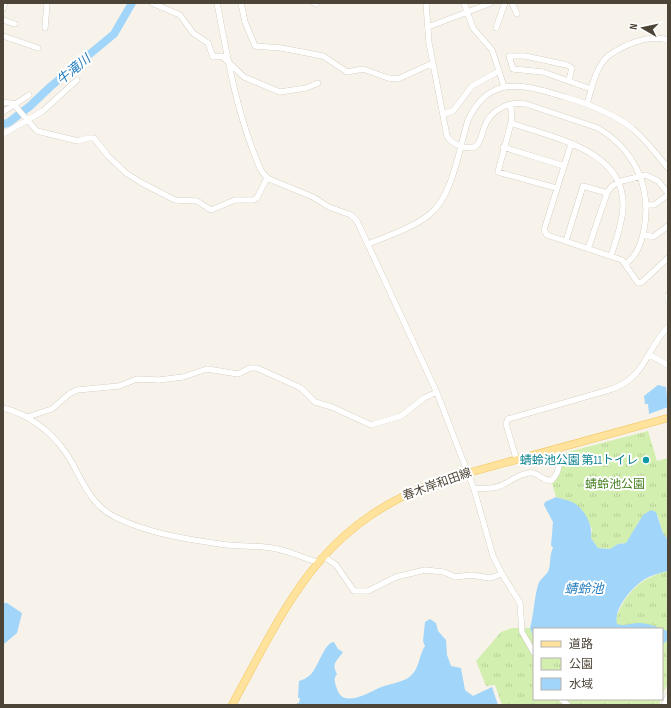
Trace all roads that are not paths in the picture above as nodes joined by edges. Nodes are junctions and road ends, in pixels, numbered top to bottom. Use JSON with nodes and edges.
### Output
{"nodes":[{"id":1,"x":5,"y":3,"type":"edge"},
{"id":2,"x":47,"y":3,"type":"edge"},
{"id":3,"x":152,"y":3,"type":"edge"},
{"id":4,"x":217,"y":3,"type":"edge"},
{"id":5,"x":241,"y":3,"type":"edge"},
{"id":6,"x":426,"y":3,"type":"edge"},
{"id":7,"x":464,"y":3,"type":"edge"},
{"id":8,"x":491,"y":3,"type":"edge"},
{"id":9,"x":505,"y":3,"type":"edge"},
{"id":10,"x":512,"y":3,"type":"edge"},
{"id":11,"x":3,"y":9,"type":"edge"},
{"id":12,"x":467,"y":12,"type":"junction"},
{"id":13,"x":517,"y":14,"type":"dead end"},
{"id":14,"x":3,"y":20,"type":"edge"},
{"id":15,"x":15,"y":24,"type":"dead end"},
{"id":16,"x":428,"y":27,"type":"junction"},
{"id":17,"x":45,"y":28,"type":"dead end"},
{"id":18,"x":496,"y":28,"type":"dead end"},
{"id":19,"x":3,"y":36,"type":"edge"},
{"id":20,"x":668,"y":40,"type":"edge"},
{"id":21,"x":38,"y":48,"type":"dead end"},
{"id":22,"x":229,"y":63,"type":"junction"},
{"id":23,"x":433,"y":63,"type":"junction"},
{"id":24,"x":498,"y":71,"type":"junction"},
{"id":25,"x":77,"y":80,"type":"dead end"},
{"id":26,"x":569,"y":80,"type":"junction"},
{"id":27,"x":318,"y":83,"type":"dead end"},
{"id":28,"x":504,"y":87,"type":"junction"},
{"id":29,"x":591,"y":89,"type":"junction"},
{"id":30,"x":29,"y":95,"type":"dead end"},
{"id":31,"x":3,"y":102,"type":"edge"},
{"id":32,"x":509,"y":104,"type":"junction"},
{"id":33,"x":587,"y":104,"type":"junction"},
{"id":34,"x":16,"y":105,"type":"junction"},
{"id":35,"x":3,"y":112,"type":"edge"},
{"id":36,"x":443,"y":114,"type":"junction"},
{"id":37,"x":27,"y":119,"type":"junction"},
{"id":38,"x":511,"y":123,"type":"junction"},
{"id":39,"x":3,"y":134,"type":"edge"},
{"id":40,"x":571,"y":144,"type":"junction"},
{"id":41,"x":460,"y":145,"type":"junction"},
{"id":42,"x":503,"y":147,"type":"junction"},
{"id":43,"x":564,"y":166,"type":"junction"},
{"id":44,"x":668,"y":168,"type":"edge"},
{"id":45,"x":640,"y":176,"type":"junction"},
{"id":46,"x":267,"y":178,"type":"junction"},
{"id":47,"x":618,"y":182,"type":"junction"},
{"id":48,"x":556,"y":188,"type":"junction"},
{"id":49,"x":606,"y":193,"type":"junction"},
{"id":50,"x":668,"y":194,"type":"edge"},
{"id":51,"x":647,"y":205,"type":"junction"},
{"id":52,"x":668,"y":226,"type":"edge"},
{"id":53,"x":643,"y":234,"type":"junction"},
{"id":54,"x":566,"y":241,"type":"junction"},
{"id":55,"x":368,"y":244,"type":"junction"},
{"id":56,"x":588,"y":249,"type":"junction"},
{"id":57,"x":611,"y":256,"type":"junction"},
{"id":58,"x":668,"y":258,"type":"edge"},
{"id":59,"x":626,"y":264,"type":"junction"},
{"id":60,"x":668,"y":295,"type":"edge"},
{"id":61,"x":668,"y":300,"type":"edge"},
{"id":62,"x":668,"y":327,"type":"edge"},
{"id":63,"x":650,"y":355,"type":"junction"},
{"id":64,"x":668,"y":365,"type":"edge"},
{"id":65,"x":435,"y":393,"type":"dead end"},
{"id":66,"x":3,"y":408,"type":"edge"},
{"id":67,"x":27,"y":417,"type":"junction"},
{"id":68,"x":668,"y":418,"type":"edge"},
{"id":69,"x":557,"y":448,"type":"junction"},
{"id":70,"x":516,"y":458,"type":"junction"},
{"id":71,"x":468,"y":472,"type":"junction"},
{"id":72,"x":474,"y":489,"type":"junction"},
{"id":73,"x":323,"y":556,"type":"junction"},
{"id":74,"x":318,"y":562,"type":"junction"},
{"id":75,"x":502,"y":574,"type":"junction"},
{"id":76,"x":533,"y":652,"type":"edge"},
{"id":77,"x":668,"y":696,"type":"edge"},
{"id":78,"x":232,"y":705,"type":"edge"},
{"id":79,"x":664,"y":705,"type":"edge"}],
"edges":[{"from":1,"to":11,"type":"street"},
{"from":2,"to":17,"type":"street"},
{"from":3,"to":22,"type":"street"},
{"from":4,"to":22,"type":"street"},
{"from":5,"to":23,"type":"street"},
{"from":6,"to":16,"type":"street"},
{"from":7,"to":12,"type":"street"},
{"from":8,"to":12,"type":"street"},
{"from":9,"to":18,"type":"street"},
{"from":10,"to":13,"type":"street"},
{"from":12,"to":16,"type":"street"},
{"from":12,"to":24,"type":"street"},
{"from":14,"to":15,"type":"street"},
{"from":16,"to":23,"type":"street"},
{"from":19,"to":21,"type":"street"},
{"from":20,"to":29,"type":"street"},
{"from":22,"to":27,"type":"street"},
{"from":22,"to":46,"type":"street"},
{"from":23,"to":36,"type":"street"},
{"from":24,"to":28,"type":"street"},
{"from":24,"to":36,"type":"street"},
{"from":25,"to":37,"type":"street"},
{"from":26,"to":26,"type":"street"},
{"from":26,"to":29,"type":"street"},
{"from":28,"to":33,"type":"street"},
{"from":28,"to":41,"type":"street"},
{"from":29,"to":33,"type":"street"},
{"from":30,"to":34,"type":"street"},
{"from":31,"to":34,"type":"street"},
{"from":32,"to":38,"type":"street"},
{"from":32,"to":41,"type":"street"},
{"from":32,"to":45,"type":"street"},
{"from":33,"to":44,"type":"street"},
{"from":34,"to":35,"type":"street"},
{"from":34,"to":37,"type":"street"},
{"from":36,"to":41,"type":"street"},
{"from":37,"to":39,"type":"street"},
{"from":37,"to":46,"type":"street"},
{"from":38,"to":40,"type":"street"},
{"from":38,"to":42,"type":"street"},
{"from":40,"to":43,"type":"street"},
{"from":40,"to":47,"type":"street"},
{"from":41,"to":55,"type":"street"},
{"from":42,"to":43,"type":"street"},
{"from":42,"to":48,"type":"street"},
{"from":43,"to":48,"type":"street"},
{"from":45,"to":47,"type":"street"},
{"from":45,"to":50,"type":"street"},
{"from":45,"to":51,"type":"street"},
{"from":46,"to":55,"type":"street"},
{"from":47,"to":49,"type":"street"},
{"from":47,"to":57,"type":"street"},
{"from":48,"to":54,"type":"street"},
{"from":49,"to":54,"type":"street"},
{"from":49,"to":56,"type":"street"},
{"from":50,"to":51,"type":"street"},
{"from":51,"to":53,"type":"street"},
{"from":52,"to":53,"type":"street"},
{"from":53,"to":59,"type":"street"},
{"from":54,"to":56,"type":"street"},
{"from":55,"to":71,"type":"street"},
{"from":56,"to":57,"type":"street"},
{"from":57,"to":59,"type":"street"},
{"from":58,"to":59,"type":"street"},
{"from":60,"to":61,"type":"street"},
{"from":62,"to":63,"type":"street"},
{"from":63,"to":64,"type":"street"},
{"from":63,"to":70,"type":"street"},
{"from":65,"to":67,"type":"street"},
{"from":66,"to":67,"type":"street"},
{"from":67,"to":74,"type":"street"},
{"from":68,"to":69,"type":"main road","name":"春木岸和田線"},
{"from":69,"to":70,"type":"main road","name":"春木岸和田線"},
{"from":69,"to":72,"type":"street"},
{"from":70,"to":71,"type":"main road","name":"春木岸和田線"},
{"from":71,"to":72,"type":"street"},
{"from":71,"to":73,"type":"main road","name":"春木岸和田線"},
{"from":72,"to":75,"type":"street"},
{"from":73,"to":74,"type":"main road","name":"春木岸和田線"},
{"from":73,"to":75,"type":"street"},
{"from":74,"to":78,"type":"main road","name":"春木岸和田線"},
{"from":75,"to":76,"type":"street"},
{"from":77,"to":79,"type":"street"}]}
